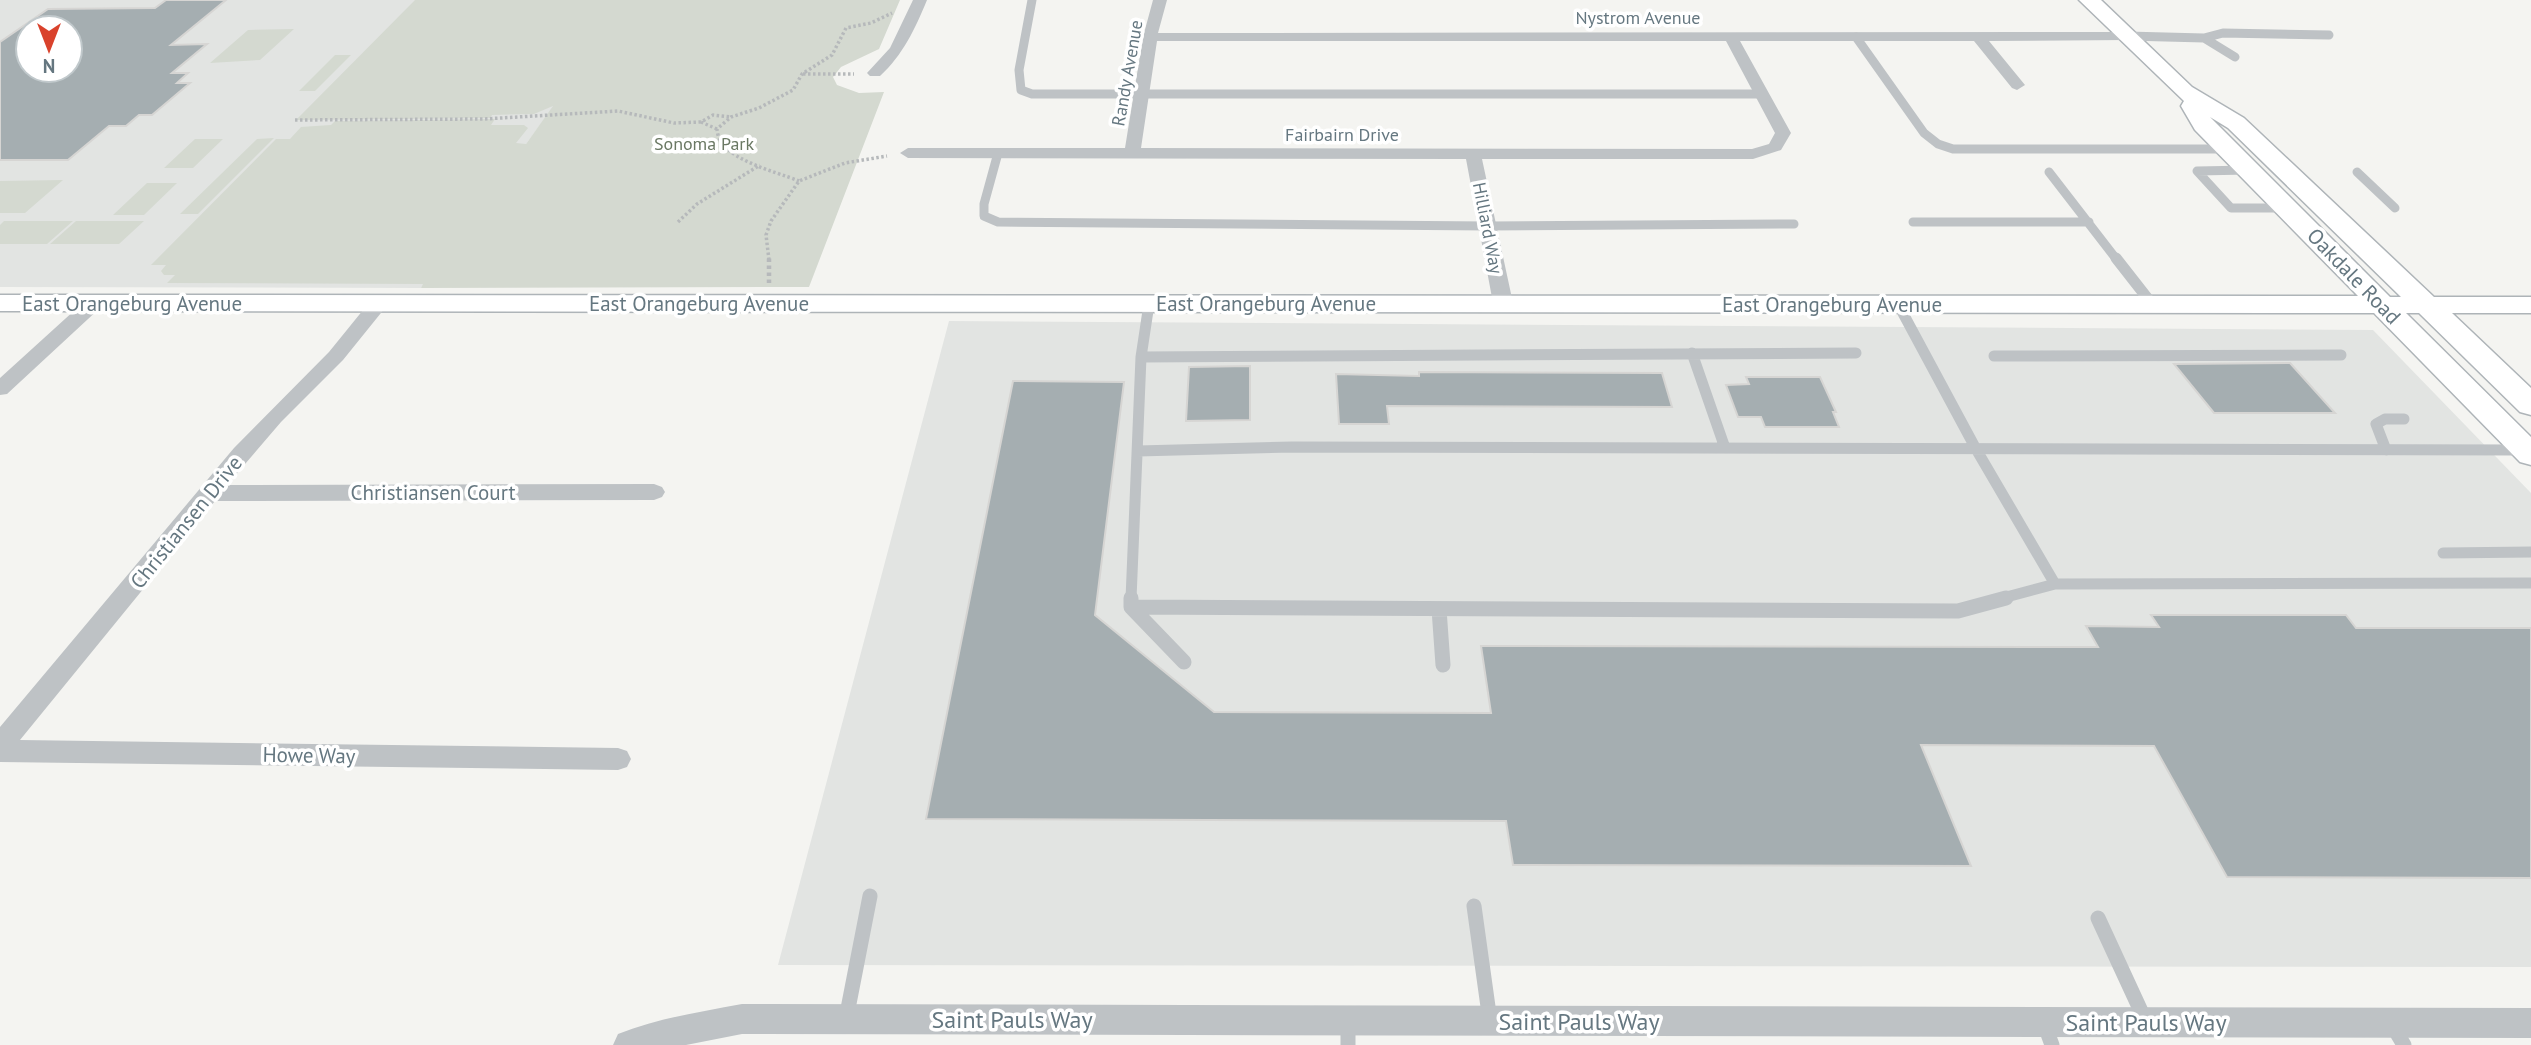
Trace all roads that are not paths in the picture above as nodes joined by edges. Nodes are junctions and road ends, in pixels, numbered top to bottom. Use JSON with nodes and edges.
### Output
{"nodes":[{"id":1,"x":1032,"y":0,"type":"edge"},
{"id":2,"x":1160,"y":0,"type":"edge"},
{"id":3,"x":2089,"y":0,"type":"edge"},
{"id":4,"x":918,"y":6,"type":"edge"},
{"id":5,"x":2329,"y":35,"type":"dead end"},
{"id":6,"x":2127,"y":36,"type":"junction"},
{"id":7,"x":1150,"y":37,"type":"junction"},
{"id":8,"x":1731,"y":37,"type":"junction"},
{"id":9,"x":1856,"y":37,"type":"junction"},
{"id":10,"x":1979,"y":37,"type":"junction"},
{"id":11,"x":2204,"y":38,"type":"junction"},
{"id":12,"x":2235,"y":57,"type":"dead end"},
{"id":13,"x":875,"y":73,"type":"road end"},
{"id":14,"x":2017,"y":85,"type":"dead end"},
{"id":15,"x":2184,"y":92,"type":"junction"},
{"id":16,"x":1141,"y":94,"type":"junction"},
{"id":17,"x":1762,"y":94,"type":"junction"},
{"id":18,"x":2228,"y":149,"type":"junction"},
{"id":19,"x":908,"y":153,"type":"road end"},
{"id":20,"x":998,"y":153,"type":"junction"},
{"id":21,"x":1132,"y":153,"type":"junction"},
{"id":22,"x":1473,"y":153,"type":"junction"},
{"id":23,"x":2250,"y":170,"type":"junction"},
{"id":24,"x":2049,"y":172,"type":"dead end"},
{"id":25,"x":2357,"y":173,"type":"dead end"},
{"id":26,"x":2287,"y":208,"type":"junction"},
{"id":27,"x":2395,"y":208,"type":"dead end"},
{"id":28,"x":1913,"y":222,"type":"dead end"},
{"id":29,"x":2090,"y":222,"type":"junction"},
{"id":30,"x":1794,"y":224,"type":"dead end"},
{"id":31,"x":1488,"y":226,"type":"junction"},
{"id":32,"x":0,"y":303,"type":"edge"},
{"id":33,"x":94,"y":303,"type":"junction"},
{"id":34,"x":379,"y":303,"type":"junction"},
{"id":35,"x":1503,"y":303,"type":"junction"},
{"id":36,"x":1149,"y":304,"type":"junction"},
{"id":37,"x":1898,"y":304,"type":"junction"},
{"id":38,"x":2152,"y":304,"type":"junction"},
{"id":39,"x":2531,"y":304,"type":"edge"},
{"id":40,"x":2382,"y":305,"type":"junction"},
{"id":41,"x":2425,"y":305,"type":"junction"},
{"id":42,"x":1692,"y":353,"type":"junction"},
{"id":43,"x":1856,"y":353,"type":"dead end"},
{"id":44,"x":2341,"y":355,"type":"dead end"},
{"id":45,"x":1994,"y":356,"type":"dead end"},
{"id":46,"x":1141,"y":357,"type":"junction"},
{"id":47,"x":0,"y":389,"type":"edge"},
{"id":48,"x":2531,"y":405,"type":"edge"},
{"id":49,"x":2404,"y":419,"type":"dead end"},
{"id":50,"x":1724,"y":448,"type":"junction"},
{"id":51,"x":1976,"y":449,"type":"junction"},
{"id":52,"x":2386,"y":450,"type":"junction"},
{"id":53,"x":1138,"y":451,"type":"junction"},
{"id":54,"x":2529,"y":453,"type":"edge"},
{"id":55,"x":654,"y":492,"type":"dead end"},
{"id":56,"x":211,"y":493,"type":"junction"},
{"id":57,"x":2531,"y":552,"type":"edge"},
{"id":58,"x":2443,"y":553,"type":"dead end"},
{"id":59,"x":2531,"y":583,"type":"edge"},
{"id":60,"x":2055,"y":584,"type":"junction"},
{"id":61,"x":1131,"y":607,"type":"junction"},
{"id":62,"x":1439,"y":608,"type":"junction"},
{"id":63,"x":1184,"y":662,"type":"dead end"},
{"id":64,"x":1443,"y":665,"type":"dead end"},
{"id":65,"x":0,"y":749,"type":"edge"},
{"id":66,"x":618,"y":760,"type":"dead end"},
{"id":67,"x":870,"y":896,"type":"dead end"},
{"id":68,"x":1474,"y":906,"type":"dead end"},
{"id":69,"x":2098,"y":918,"type":"dead end"},
{"id":70,"x":846,"y":1019,"type":"junction"},
{"id":71,"x":1490,"y":1021,"type":"junction"},
{"id":72,"x":2146,"y":1022,"type":"junction"},
{"id":73,"x":2531,"y":1023,"type":"edge"},
{"id":74,"x":1348,"y":1033,"type":"edge"},
{"id":75,"x":2048,"y":1034,"type":"edge"},
{"id":76,"x":2398,"y":1034,"type":"edge"},
{"id":77,"x":629,"y":1045,"type":"edge"}],
"edges":[{"from":1,"to":16,"type":"lane"},
{"from":2,"to":7,"type":"street","name":"Randy Avenue"},
{"from":3,"to":6,"type":"street","name":"Oakdale Road"},
{"from":4,"to":13,"type":"street"},
{"from":5,"to":11,"type":"lane"},
{"from":6,"to":10,"type":"street","name":"Nystrom Avenue"},
{"from":6,"to":11,"type":"lane"},
{"from":6,"to":15,"type":"street","name":"Oakdale Road"},
{"from":7,"to":8,"type":"street","name":"Nystrom Avenue"},
{"from":7,"to":16,"type":"street","name":"Randy Avenue"},
{"from":8,"to":9,"type":"street","name":"Nystrom Avenue"},
{"from":8,"to":17,"type":"street"},
{"from":9,"to":10,"type":"street","name":"Nystrom Avenue"},
{"from":9,"to":18,"type":"lane"},
{"from":10,"to":14,"type":"street"},
{"from":11,"to":12,"type":"lane"},
{"from":15,"to":18,"type":"street","name":"Oakdale Road"},
{"from":15,"to":41,"type":"street","name":"Oakdale Road"},
{"from":16,"to":17,"type":"lane"},
{"from":16,"to":21,"type":"street","name":"Randy Avenue"},
{"from":17,"to":22,"type":"street","name":"Fairbairn Drive"},
{"from":18,"to":23,"type":"street","name":"Oakdale Road"},
{"from":19,"to":20,"type":"street","name":"Fairbairn Drive"},
{"from":20,"to":21,"type":"street","name":"Fairbairn Drive"},
{"from":20,"to":31,"type":"lane"},
{"from":21,"to":22,"type":"street","name":"Fairbairn Drive"},
{"from":22,"to":31,"type":"street","name":"Hilliard Way"},
{"from":23,"to":26,"type":"street","name":"Oakdale Road"},
{"from":23,"to":26,"type":"lane"},
{"from":24,"to":29,"type":"lane"},
{"from":25,"to":27,"type":"lane"},
{"from":26,"to":40,"type":"street","name":"Oakdale Road"},
{"from":28,"to":29,"type":"lane"},
{"from":29,"to":38,"type":"lane"},
{"from":30,"to":31,"type":"lane"},
{"from":31,"to":35,"type":"street","name":"Hilliard Way"},
{"from":32,"to":33,"type":"street","name":"East Orangeburg Avenue"},
{"from":33,"to":34,"type":"street","name":"East Orangeburg Avenue"},
{"from":33,"to":47,"type":"street"},
{"from":34,"to":36,"type":"street","name":"East Orangeburg Avenue"},
{"from":34,"to":56,"type":"street","name":"Christiansen Drive"},
{"from":35,"to":36,"type":"street","name":"East Orangeburg Avenue"},
{"from":35,"to":37,"type":"street","name":"East Orangeburg Avenue"},
{"from":36,"to":46,"type":"lane"},
{"from":37,"to":38,"type":"street","name":"East Orangeburg Avenue"},
{"from":37,"to":51,"type":"lane"},
{"from":38,"to":40,"type":"street","name":"East Orangeburg Avenue"},
{"from":39,"to":41,"type":"street","name":"East Orangeburg Avenue"},
{"from":40,"to":41,"type":"street","name":"East Orangeburg Avenue"},
{"from":40,"to":54,"type":"street","name":"Oakdale Road"},
{"from":41,"to":48,"type":"street","name":"Oakdale Road"},
{"from":42,"to":43,"type":"lane"},
{"from":42,"to":46,"type":"lane"},
{"from":42,"to":50,"type":"lane"},
{"from":44,"to":45,"type":"lane"},
{"from":46,"to":53,"type":"lane"},
{"from":49,"to":52,"type":"lane"},
{"from":50,"to":51,"type":"lane"},
{"from":50,"to":53,"type":"lane"},
{"from":51,"to":52,"type":"lane"},
{"from":51,"to":60,"type":"lane"},
{"from":52,"to":54,"type":"lane"},
{"from":53,"to":61,"type":"lane"},
{"from":55,"to":56,"type":"street","name":"Christiansen Court"},
{"from":56,"to":65,"type":"street","name":"Christiansen Drive"},
{"from":57,"to":58,"type":"lane"},
{"from":59,"to":60,"type":"lane"},
{"from":60,"to":62,"type":"lane"},
{"from":61,"to":62,"type":"lane"},
{"from":61,"to":63,"type":"lane"},
{"from":62,"to":64,"type":"lane"},
{"from":65,"to":66,"type":"street","name":"Howe Way"},
{"from":67,"to":70,"type":"lane"},
{"from":68,"to":71,"type":"lane"},
{"from":69,"to":72,"type":"lane"},
{"from":70,"to":74,"type":"street","name":"Saint Pauls Way"},
{"from":70,"to":77,"type":"street","name":"Saint Pauls Way"},
{"from":71,"to":74,"type":"street","name":"Saint Pauls Way"},
{"from":71,"to":75,"type":"street","name":"Saint Pauls Way"},
{"from":72,"to":75,"type":"street","name":"Saint Pauls Way"},
{"from":72,"to":76,"type":"street","name":"Saint Pauls Way"},
{"from":73,"to":76,"type":"street","name":"Saint Pauls Way"}]}
